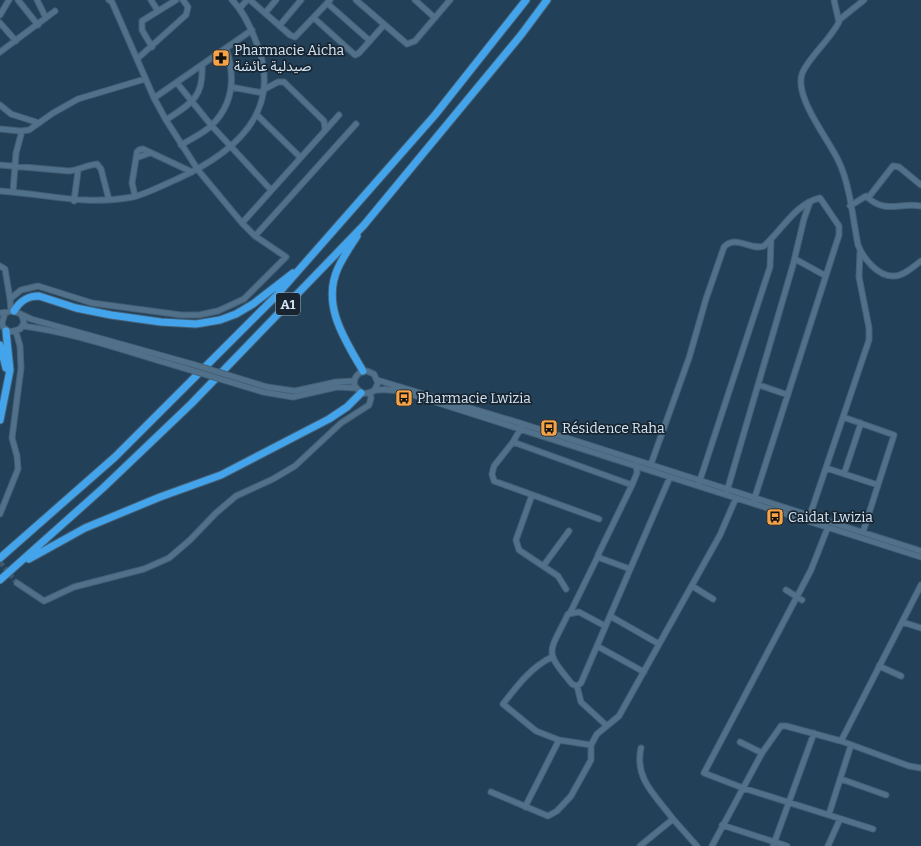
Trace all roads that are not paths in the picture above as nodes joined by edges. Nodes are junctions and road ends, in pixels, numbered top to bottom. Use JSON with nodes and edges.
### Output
{"nodes":[{"id":1,"x":9,"y":0,"type":"edge"},
{"id":2,"x":18,"y":0,"type":"edge"},
{"id":3,"x":37,"y":0,"type":"edge"},
{"id":4,"x":110,"y":0,"type":"edge"},
{"id":5,"x":151,"y":0,"type":"edge"},
{"id":6,"x":176,"y":0,"type":"edge"},
{"id":7,"x":183,"y":0,"type":"edge"},
{"id":8,"x":232,"y":0,"type":"edge"},
{"id":9,"x":249,"y":0,"type":"edge"},
{"id":10,"x":276,"y":0,"type":"edge"},
{"id":11,"x":301,"y":0,"type":"edge"},
{"id":12,"x":356,"y":0,"type":"edge"},
{"id":13,"x":416,"y":0,"type":"edge"},
{"id":14,"x":450,"y":0,"type":"edge"},
{"id":15,"x":526,"y":0,"type":"edge"},
{"id":16,"x":547,"y":0,"type":"edge"},
{"id":17,"x":834,"y":0,"type":"edge"},
{"id":18,"x":864,"y":0,"type":"edge"},
{"id":19,"x":328,"y":2,"type":"edge"},
{"id":20,"x":240,"y":8,"type":"junction"},
{"id":21,"x":55,"y":11,"type":"dead end"},
{"id":22,"x":158,"y":11,"type":"junction"},
{"id":23,"x":266,"y":12,"type":"junction"},
{"id":24,"x":0,"y":15,"type":"edge"},
{"id":25,"x":46,"y":18,"type":"junction"},
{"id":26,"x":314,"y":18,"type":"junction"},
{"id":27,"x":435,"y":18,"type":"junction"},
{"id":28,"x":840,"y":20,"type":"junction"},
{"id":29,"x":0,"y":23,"type":"edge"},
{"id":30,"x":38,"y":25,"type":"junction"},
{"id":31,"x":280,"y":25,"type":"junction"},
{"id":32,"x":384,"y":25,"type":"junction"},
{"id":33,"x":252,"y":30,"type":"junction"},
{"id":34,"x":16,"y":41,"type":"junction"},
{"id":35,"x":370,"y":41,"type":"junction"},
{"id":36,"x":152,"y":47,"type":"junction"},
{"id":37,"x":226,"y":48,"type":"junction"},
{"id":38,"x":0,"y":52,"type":"edge"},
{"id":39,"x":137,"y":59,"type":"junction"},
{"id":40,"x":202,"y":66,"type":"junction"},
{"id":41,"x":145,"y":79,"type":"junction"},
{"id":42,"x":177,"y":83,"type":"junction"},
{"id":43,"x":231,"y":87,"type":"junction"},
{"id":44,"x":263,"y":91,"type":"junction"},
{"id":45,"x":154,"y":98,"type":"junction"},
{"id":46,"x":193,"y":102,"type":"junction"},
{"id":47,"x":0,"y":105,"type":"edge"},
{"id":48,"x":256,"y":114,"type":"junction"},
{"id":49,"x":339,"y":115,"type":"dead end"},
{"id":50,"x":166,"y":120,"type":"junction"},
{"id":51,"x":39,"y":123,"type":"junction"},
{"id":52,"x":356,"y":124,"type":"dead end"},
{"id":53,"x":211,"y":125,"type":"junction"},
{"id":54,"x":0,"y":129,"type":"edge"},
{"id":55,"x":325,"y":130,"type":"junction"},
{"id":56,"x":22,"y":131,"type":"junction"},
{"id":57,"x":181,"y":145,"type":"junction"},
{"id":58,"x":232,"y":147,"type":"junction"},
{"id":59,"x":300,"y":157,"type":"junction"},
{"id":60,"x":0,"y":165,"type":"edge"},
{"id":61,"x":15,"y":166,"type":"junction"},
{"id":62,"x":78,"y":170,"type":"junction"},
{"id":63,"x":195,"y":171,"type":"junction"},
{"id":64,"x":921,"y":185,"type":"edge"},
{"id":65,"x":272,"y":190,"type":"junction"},
{"id":66,"x":0,"y":191,"type":"edge"},
{"id":67,"x":13,"y":192,"type":"junction"},
{"id":68,"x":135,"y":196,"type":"junction"},
{"id":69,"x":868,"y":198,"type":"junction"},
{"id":70,"x":109,"y":200,"type":"junction"},
{"id":71,"x":74,"y":201,"type":"junction"},
{"id":72,"x":810,"y":202,"type":"junction"},
{"id":73,"x":850,"y":206,"type":"junction"},
{"id":74,"x":921,"y":206,"type":"edge"},
{"id":75,"x":242,"y":223,"type":"junction"},
{"id":76,"x":364,"y":225,"type":"junction"},
{"id":77,"x":255,"y":236,"type":"junction"},
{"id":78,"x":771,"y":239,"type":"junction"},
{"id":79,"x":860,"y":251,"type":"junction"},
{"id":80,"x":794,"y":259,"type":"junction"},
{"id":81,"x":921,"y":261,"type":"edge"},
{"id":82,"x":0,"y":266,"type":"edge"},
{"id":83,"x":300,"y":269,"type":"junction"},
{"id":84,"x":826,"y":276,"type":"junction"},
{"id":85,"x":10,"y":299,"type":"junction"},
{"id":86,"x":13,"y":311,"type":"junction"},
{"id":87,"x":3,"y":313,"type":"edge"},
{"id":88,"x":22,"y":316,"type":"junction"},
{"id":89,"x":1,"y":323,"type":"edge"},
{"id":90,"x":22,"y":326,"type":"junction"},
{"id":91,"x":6,"y":331,"type":"junction"},
{"id":92,"x":16,"y":332,"type":"junction"},
{"id":93,"x":0,"y":345,"type":"edge"},
{"id":94,"x":363,"y":371,"type":"junction"},
{"id":95,"x":377,"y":380,"type":"junction"},
{"id":96,"x":354,"y":381,"type":"junction"},
{"id":97,"x":759,"y":385,"type":"junction"},
{"id":98,"x":8,"y":386,"type":"junction"},
{"id":99,"x":356,"y":388,"type":"junction"},
{"id":100,"x":372,"y":392,"type":"junction"},
{"id":101,"x":361,"y":393,"type":"junction"},
{"id":102,"x":788,"y":395,"type":"junction"},
{"id":103,"x":842,"y":417,"type":"junction"},
{"id":104,"x":0,"y":420,"type":"edge"},
{"id":105,"x":861,"y":423,"type":"junction"},
{"id":106,"x":523,"y":424,"type":"junction"},
{"id":107,"x":520,"y":429,"type":"junction"},
{"id":108,"x":513,"y":442,"type":"junction"},
{"id":109,"x":636,"y":463,"type":"junction"},
{"id":110,"x":651,"y":464,"type":"junction"},
{"id":111,"x":826,"y":468,"type":"junction"},
{"id":112,"x":844,"y":474,"type":"junction"},
{"id":113,"x":670,"y":477,"type":"junction"},
{"id":114,"x":700,"y":480,"type":"junction"},
{"id":115,"x":632,"y":485,"type":"junction"},
{"id":116,"x":878,"y":485,"type":"junction"},
{"id":117,"x":698,"y":486,"type":"junction"},
{"id":118,"x":727,"y":489,"type":"junction"},
{"id":119,"x":726,"y":494,"type":"junction"},
{"id":120,"x":532,"y":495,"type":"junction"},
{"id":121,"x":736,"y":498,"type":"junction"},
{"id":122,"x":754,"y":500,"type":"junction"},
{"id":123,"x":0,"y":514,"type":"edge"},
{"id":124,"x":810,"y":515,"type":"junction"},
{"id":125,"x":599,"y":519,"type":"dead end"},
{"id":126,"x":828,"y":527,"type":"junction"},
{"id":127,"x":569,"y":531,"type":"dead end"},
{"id":128,"x":863,"y":532,"type":"junction"},
{"id":129,"x":921,"y":551,"type":"edge"},
{"id":130,"x":598,"y":556,"type":"junction"},
{"id":131,"x":921,"y":557,"type":"edge"},
{"id":132,"x":0,"y":558,"type":"edge"},
{"id":133,"x":20,"y":564,"type":"junction"},
{"id":134,"x":544,"y":565,"type":"junction"},
{"id":135,"x":630,"y":569,"type":"junction"},
{"id":136,"x":0,"y":580,"type":"edge"},
{"id":137,"x":18,"y":583,"type":"tunnel mouth"},
{"id":138,"x":921,"y":585,"type":"edge"},
{"id":139,"x":692,"y":586,"type":"junction"},
{"id":140,"x":566,"y":589,"type":"dead end"},
{"id":141,"x":786,"y":590,"type":"dead end"},
{"id":142,"x":796,"y":596,"type":"junction"},
{"id":143,"x":713,"y":598,"type":"dead end"},
{"id":144,"x":802,"y":600,"type":"dead end"},
{"id":145,"x":570,"y":613,"type":"junction"},
{"id":146,"x":610,"y":616,"type":"junction"},
{"id":147,"x":902,"y":622,"type":"junction"},
{"id":148,"x":605,"y":626,"type":"junction"},
{"id":149,"x":921,"y":628,"type":"edge"},
{"id":150,"x":659,"y":644,"type":"junction"},
{"id":151,"x":597,"y":646,"type":"junction"},
{"id":152,"x":552,"y":656,"type":"junction"},
{"id":153,"x":879,"y":666,"type":"junction"},
{"id":154,"x":644,"y":672,"type":"junction"},
{"id":155,"x":901,"y":676,"type":"dead end"},
{"id":156,"x":577,"y":686,"type":"junction"},
{"id":157,"x":606,"y":725,"type":"junction"},
{"id":158,"x":814,"y":733,"type":"junction"},
{"id":159,"x":559,"y":740,"type":"junction"},
{"id":160,"x":841,"y":741,"type":"junction"},
{"id":161,"x":740,"y":742,"type":"dead end"},
{"id":162,"x":851,"y":744,"type":"junction"},
{"id":163,"x":591,"y":745,"type":"junction"},
{"id":164,"x":641,"y":748,"type":"dead end"},
{"id":165,"x":762,"y":753,"type":"junction"},
{"id":166,"x":921,"y":768,"type":"edge"},
{"id":167,"x":841,"y":779,"type":"junction"},
{"id":168,"x":743,"y":788,"type":"junction"},
{"id":169,"x":491,"y":792,"type":"dead end"},
{"id":170,"x":886,"y":795,"type":"dead end"},
{"id":171,"x":790,"y":802,"type":"junction"},
{"id":172,"x":525,"y":807,"type":"junction"},
{"id":173,"x":829,"y":814,"type":"junction"},
{"id":174,"x":673,"y":819,"type":"junction"},
{"id":175,"x":840,"y":819,"type":"junction"},
{"id":176,"x":722,"y":825,"type":"junction"},
{"id":177,"x":873,"y":829,"type":"dead end"},
{"id":178,"x":774,"y":844,"type":"edge"},
{"id":179,"x":640,"y":846,"type":"edge"},
{"id":180,"x":697,"y":846,"type":"edge"},
{"id":181,"x":712,"y":846,"type":"edge"},
{"id":182,"x":787,"y":846,"type":"edge"},
{"id":183,"x":828,"y":846,"type":"edge"}],
"edges":[{"from":1,"to":24,"type":"street"},
{"from":2,"to":30,"type":"street"},
{"from":3,"to":25,"type":"street"},
{"from":4,"to":39,"type":"street"},
{"from":5,"to":22,"type":"street"},
{"from":6,"to":22,"type":"street"},
{"from":7,"to":36,"type":"street"},
{"from":8,"to":20,"type":"street"},
{"from":9,"to":20,"type":"street"},
{"from":9,"to":23,"type":"street"},
{"from":10,"to":23,"type":"street"},
{"from":11,"to":31,"type":"street"},
{"from":12,"to":32,"type":"street"},
{"from":13,"to":27,"type":"street"},
{"from":14,"to":27,"type":"street"},
{"from":15,"to":83,"type":"highway","number":"A1"},
{"from":16,"to":76,"type":"highway","number":"A1"},
{"from":17,"to":28,"type":"street"},
{"from":18,"to":28,"type":"street"},
{"from":19,"to":26,"type":"street"},
{"from":19,"to":35,"type":"street"},
{"from":20,"to":33,"type":"street"},
{"from":21,"to":25,"type":"street"},
{"from":22,"to":36,"type":"street"},
{"from":23,"to":31,"type":"street"},
{"from":25,"to":30,"type":"street"},
{"from":26,"to":31,"type":"street"},
{"from":26,"to":35,"type":"street"},
{"from":27,"to":32,"type":"street"},
{"from":28,"to":73,"type":"street"},
{"from":29,"to":34,"type":"street"},
{"from":30,"to":34,"type":"street"},
{"from":32,"to":35,"type":"street"},
{"from":33,"to":37,"type":"street"},
{"from":33,"to":44,"type":"street"},
{"from":34,"to":38,"type":"street"},
{"from":36,"to":39,"type":"street"},
{"from":37,"to":40,"type":"street"},
{"from":37,"to":43,"type":"street"},
{"from":39,"to":41,"type":"street"},
{"from":40,"to":42,"type":"street"},
{"from":40,"to":46,"type":"street"},
{"from":41,"to":45,"type":"street"},
{"from":41,"to":51,"type":"street"},
{"from":42,"to":45,"type":"street"},
{"from":42,"to":46,"type":"street"},
{"from":43,"to":44,"type":"street"},
{"from":43,"to":53,"type":"street"},
{"from":44,"to":48,"type":"street"},
{"from":44,"to":55,"type":"street"},
{"from":45,"to":50,"type":"street"},
{"from":46,"to":50,"type":"street"},
{"from":46,"to":53,"type":"street"},
{"from":47,"to":51,"type":"street"},
{"from":48,"to":58,"type":"street"},
{"from":48,"to":59,"type":"street"},
{"from":49,"to":55,"type":"street"},
{"from":50,"to":57,"type":"street"},
{"from":51,"to":56,"type":"street"},
{"from":52,"to":77,"type":"street"},
{"from":53,"to":57,"type":"street"},
{"from":53,"to":58,"type":"street"},
{"from":54,"to":56,"type":"street"},
{"from":55,"to":59,"type":"street"},
{"from":56,"to":61,"type":"street"},
{"from":57,"to":63,"type":"street"},
{"from":58,"to":63,"type":"street"},
{"from":58,"to":65,"type":"street"},
{"from":59,"to":65,"type":"street"},
{"from":60,"to":61,"type":"street"},
{"from":61,"to":62,"type":"street"},
{"from":61,"to":67,"type":"street"},
{"from":62,"to":70,"type":"street"},
{"from":62,"to":71,"type":"street"},
{"from":63,"to":68,"type":"street"},
{"from":63,"to":68,"type":"street"},
{"from":63,"to":75,"type":"street"},
{"from":64,"to":69,"type":"street"},
{"from":65,"to":75,"type":"street"},
{"from":66,"to":67,"type":"street"},
{"from":67,"to":71,"type":"street"},
{"from":68,"to":70,"type":"street"},
{"from":69,"to":73,"type":"street"},
{"from":69,"to":74,"type":"street"},
{"from":70,"to":71,"type":"street"},
{"from":72,"to":78,"type":"street"},
{"from":72,"to":80,"type":"street"},
{"from":72,"to":84,"type":"street"},
{"from":73,"to":79,"type":"street"},
{"from":75,"to":77,"type":"street"},
{"from":76,"to":94,"type":"highway"},
{"from":76,"to":133,"type":"highway","number":"A1"},
{"from":77,"to":85,"type":"street"},
{"from":78,"to":110,"type":"street"},
{"from":78,"to":114,"type":"street"},
{"from":79,"to":81,"type":"street"},
{"from":79,"to":103,"type":"street"},
{"from":80,"to":84,"type":"street"},
{"from":80,"to":97,"type":"street"},
{"from":82,"to":85,"type":"street"},
{"from":83,"to":86,"type":"highway"},
{"from":83,"to":132,"type":"highway","number":"A1"},
{"from":84,"to":102,"type":"street"},
{"from":85,"to":86,"type":"street"},
{"from":86,"to":87,"type":"street"},
{"from":86,"to":88,"type":"street"},
{"from":87,"to":89,"type":"street"},
{"from":88,"to":90,"type":"street"},
{"from":88,"to":96,"type":"street","bridge":true},
{"from":89,"to":91,"type":"street"},
{"from":90,"to":92,"type":"street"},
{"from":90,"to":99,"type":"street","bridge":true},
{"from":91,"to":92,"type":"street"},
{"from":91,"to":98,"type":"highway"},
{"from":92,"to":123,"type":"street"},
{"from":93,"to":98,"type":"highway"},
{"from":94,"to":95,"type":"street"},
{"from":94,"to":96,"type":"street"},
{"from":95,"to":100,"type":"street"},
{"from":95,"to":106,"type":"street"},
{"from":96,"to":99,"type":"street"},
{"from":97,"to":102,"type":"street"},
{"from":97,"to":118,"type":"street"},
{"from":98,"to":104,"type":"highway"},
{"from":99,"to":101,"type":"street"},
{"from":100,"to":101,"type":"street"},
{"from":100,"to":107,"type":"street"},
{"from":100,"to":137,"type":"street"},
{"from":101,"to":133,"type":"highway"},
{"from":102,"to":122,"type":"street"},
{"from":103,"to":105,"type":"street"},
{"from":103,"to":111,"type":"street"},
{"from":105,"to":112,"type":"street"},
{"from":105,"to":116,"type":"street"},
{"from":106,"to":107,"type":"street"},
{"from":106,"to":109,"type":"street"},
{"from":107,"to":108,"type":"street"},
{"from":107,"to":109,"type":"street"},
{"from":108,"to":115,"type":"street"},
{"from":108,"to":120,"type":"street"},
{"from":109,"to":110,"type":"street"},
{"from":109,"to":113,"type":"street"},
{"from":109,"to":115,"type":"street"},
{"from":110,"to":114,"type":"street"},
{"from":111,"to":112,"type":"street"},
{"from":111,"to":124,"type":"street"},
{"from":112,"to":116,"type":"street"},
{"from":113,"to":117,"type":"street"},
{"from":113,"to":135,"type":"street"},
{"from":114,"to":117,"type":"street"},
{"from":114,"to":118,"type":"street"},
{"from":115,"to":130,"type":"street"},
{"from":116,"to":128,"type":"street"},
{"from":117,"to":119,"type":"street"},
{"from":118,"to":119,"type":"street"},
{"from":118,"to":122,"type":"street"},
{"from":119,"to":121,"type":"street"},
{"from":120,"to":125,"type":"street"},
{"from":120,"to":134,"type":"street"},
{"from":121,"to":122,"type":"street"},
{"from":121,"to":139,"type":"street"},
{"from":122,"to":124,"type":"street"},
{"from":122,"to":126,"type":"street"},
{"from":124,"to":128,"type":"street"},
{"from":126,"to":131,"type":"street"},
{"from":126,"to":142,"type":"street"},
{"from":127,"to":134,"type":"street"},
{"from":128,"to":129,"type":"street"},
{"from":130,"to":135,"type":"street"},
{"from":130,"to":145,"type":"street"},
{"from":133,"to":136,"type":"highway","number":"A1"},
{"from":134,"to":140,"type":"street"},
{"from":135,"to":146,"type":"street"},
{"from":138,"to":147,"type":"street"},
{"from":139,"to":143,"type":"street"},
{"from":139,"to":150,"type":"street"},
{"from":141,"to":142,"type":"street"},
{"from":142,"to":144,"type":"street"},
{"from":142,"to":168,"type":"street"},
{"from":145,"to":148,"type":"street"},
{"from":145,"to":152,"type":"street"},
{"from":146,"to":148,"type":"street"},
{"from":146,"to":150,"type":"street"},
{"from":147,"to":149,"type":"street"},
{"from":147,"to":153,"type":"street"},
{"from":148,"to":151,"type":"street"},
{"from":150,"to":154,"type":"street"},
{"from":151,"to":154,"type":"street"},
{"from":151,"to":156,"type":"street"},
{"from":152,"to":156,"type":"street"},
{"from":152,"to":159,"type":"street"},
{"from":153,"to":155,"type":"street"},
{"from":153,"to":160,"type":"street"},
{"from":154,"to":157,"type":"street"},
{"from":156,"to":157,"type":"street"},
{"from":157,"to":163,"type":"street"},
{"from":158,"to":160,"type":"street"},
{"from":158,"to":165,"type":"street"},
{"from":158,"to":171,"type":"street"},
{"from":159,"to":163,"type":"street"},
{"from":159,"to":172,"type":"street"},
{"from":160,"to":162,"type":"street"},
{"from":161,"to":165,"type":"street"},
{"from":162,"to":166,"type":"street"},
{"from":162,"to":167,"type":"street"},
{"from":163,"to":172,"type":"street"},
{"from":164,"to":174,"type":"street"},
{"from":165,"to":168,"type":"street"},
{"from":167,"to":170,"type":"street"},
{"from":167,"to":173,"type":"street"},
{"from":168,"to":171,"type":"street"},
{"from":168,"to":176,"type":"street"},
{"from":169,"to":172,"type":"street"},
{"from":171,"to":173,"type":"street"},
{"from":171,"to":178,"type":"street"},
{"from":173,"to":175,"type":"street"},
{"from":174,"to":179,"type":"street"},
{"from":174,"to":180,"type":"street"},
{"from":175,"to":177,"type":"street"},
{"from":175,"to":183,"type":"street"},
{"from":176,"to":178,"type":"street"},
{"from":176,"to":181,"type":"street"},
{"from":178,"to":182,"type":"street"}]}
